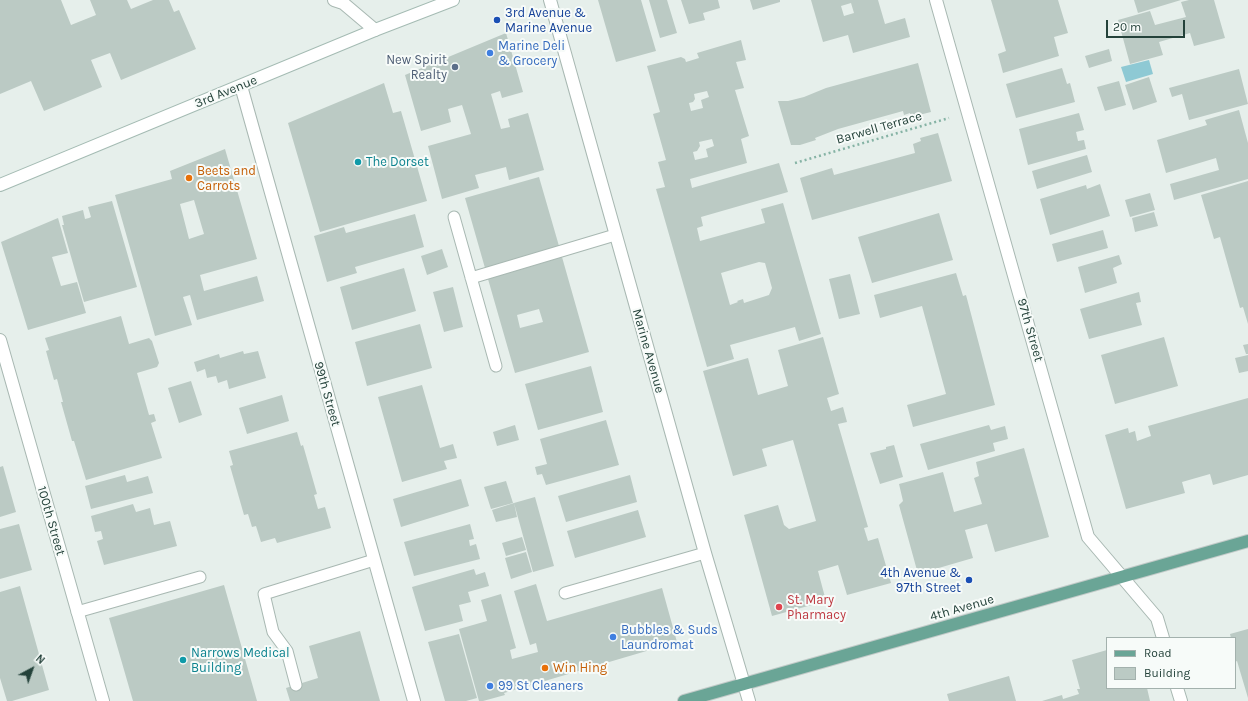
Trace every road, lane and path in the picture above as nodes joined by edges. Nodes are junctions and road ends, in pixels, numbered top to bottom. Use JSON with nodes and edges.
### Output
{"nodes":[{"id":1,"x":334,"y":0,"type":"edge"},
{"id":2,"x":453,"y":0,"type":"edge"},
{"id":3,"x":550,"y":0,"type":"edge"},
{"id":4,"x":936,"y":0,"type":"edge"},
{"id":5,"x":375,"y":30,"type":"junction"},
{"id":6,"x":240,"y":86,"type":"junction"},
{"id":7,"x":968,"y":113,"type":"junction"},
{"id":8,"x":795,"y":163,"type":"dead end"},
{"id":9,"x":0,"y":185,"type":"edge"},
{"id":10,"x":454,"y":218,"type":"dead end"},
{"id":11,"x":615,"y":235,"type":"junction"},
{"id":12,"x":471,"y":278,"type":"junction"},
{"id":13,"x":0,"y":340,"type":"edge"},
{"id":14,"x":496,"y":366,"type":"dead end"},
{"id":15,"x":1248,"y":541,"type":"edge"},
{"id":16,"x":705,"y":553,"type":"junction"},
{"id":17,"x":374,"y":560,"type":"junction"},
{"id":18,"x":1121,"y":576,"type":"junction"},
{"id":19,"x":200,"y":577,"type":"dead end"},
{"id":20,"x":565,"y":593,"type":"dead end"},
{"id":21,"x":78,"y":612,"type":"junction"},
{"id":22,"x":1163,"y":637,"type":"edge"},
{"id":23,"x":744,"y":683,"type":"junction"},
{"id":24,"x":296,"y":685,"type":"dead end"},
{"id":25,"x":1177,"y":689,"type":"edge"},
{"id":26,"x":103,"y":701,"type":"edge"},
{"id":27,"x":414,"y":701,"type":"edge"},
{"id":28,"x":684,"y":701,"type":"edge"},
{"id":29,"x":748,"y":701,"type":"edge"},
{"id":30,"x":1181,"y":701,"type":"edge"}],
"edges":[{"from":1,"to":5,"type":"street"},
{"from":2,"to":5,"type":"street","name":"3rd Avenue"},
{"from":3,"to":11,"type":"street","name":"Marine Avenue"},
{"from":4,"to":7,"type":"street","name":"97th Street"},
{"from":5,"to":6,"type":"street","name":"3rd Avenue"},
{"from":6,"to":9,"type":"street","name":"3rd Avenue"},
{"from":6,"to":17,"type":"street","name":"99th Street"},
{"from":7,"to":8,"type":"path","name":"Barwell Terrace"},
{"from":7,"to":18,"type":"street","name":"97th Street"},
{"from":10,"to":12,"type":"lane"},
{"from":11,"to":12,"type":"lane"},
{"from":11,"to":16,"type":"street","name":"Marine Avenue"},
{"from":12,"to":14,"type":"lane"},
{"from":13,"to":21,"type":"street","name":"100th Street"},
{"from":15,"to":18,"type":"main road","name":"4th Avenue"},
{"from":16,"to":20,"type":"lane"},
{"from":16,"to":23,"type":"street","name":"Marine Avenue"},
{"from":17,"to":24,"type":"lane"},
{"from":17,"to":27,"type":"street","name":"99th Street"},
{"from":18,"to":22,"type":"street","name":"97th Street"},
{"from":18,"to":23,"type":"main road","name":"4th Avenue"},
{"from":19,"to":21,"type":"lane"},
{"from":21,"to":26,"type":"street","name":"100th Street"},
{"from":23,"to":28,"type":"main road","name":"4th Avenue"},
{"from":23,"to":29,"type":"street","name":"Marine Avenue"},
{"from":25,"to":30,"type":"street"}]}
